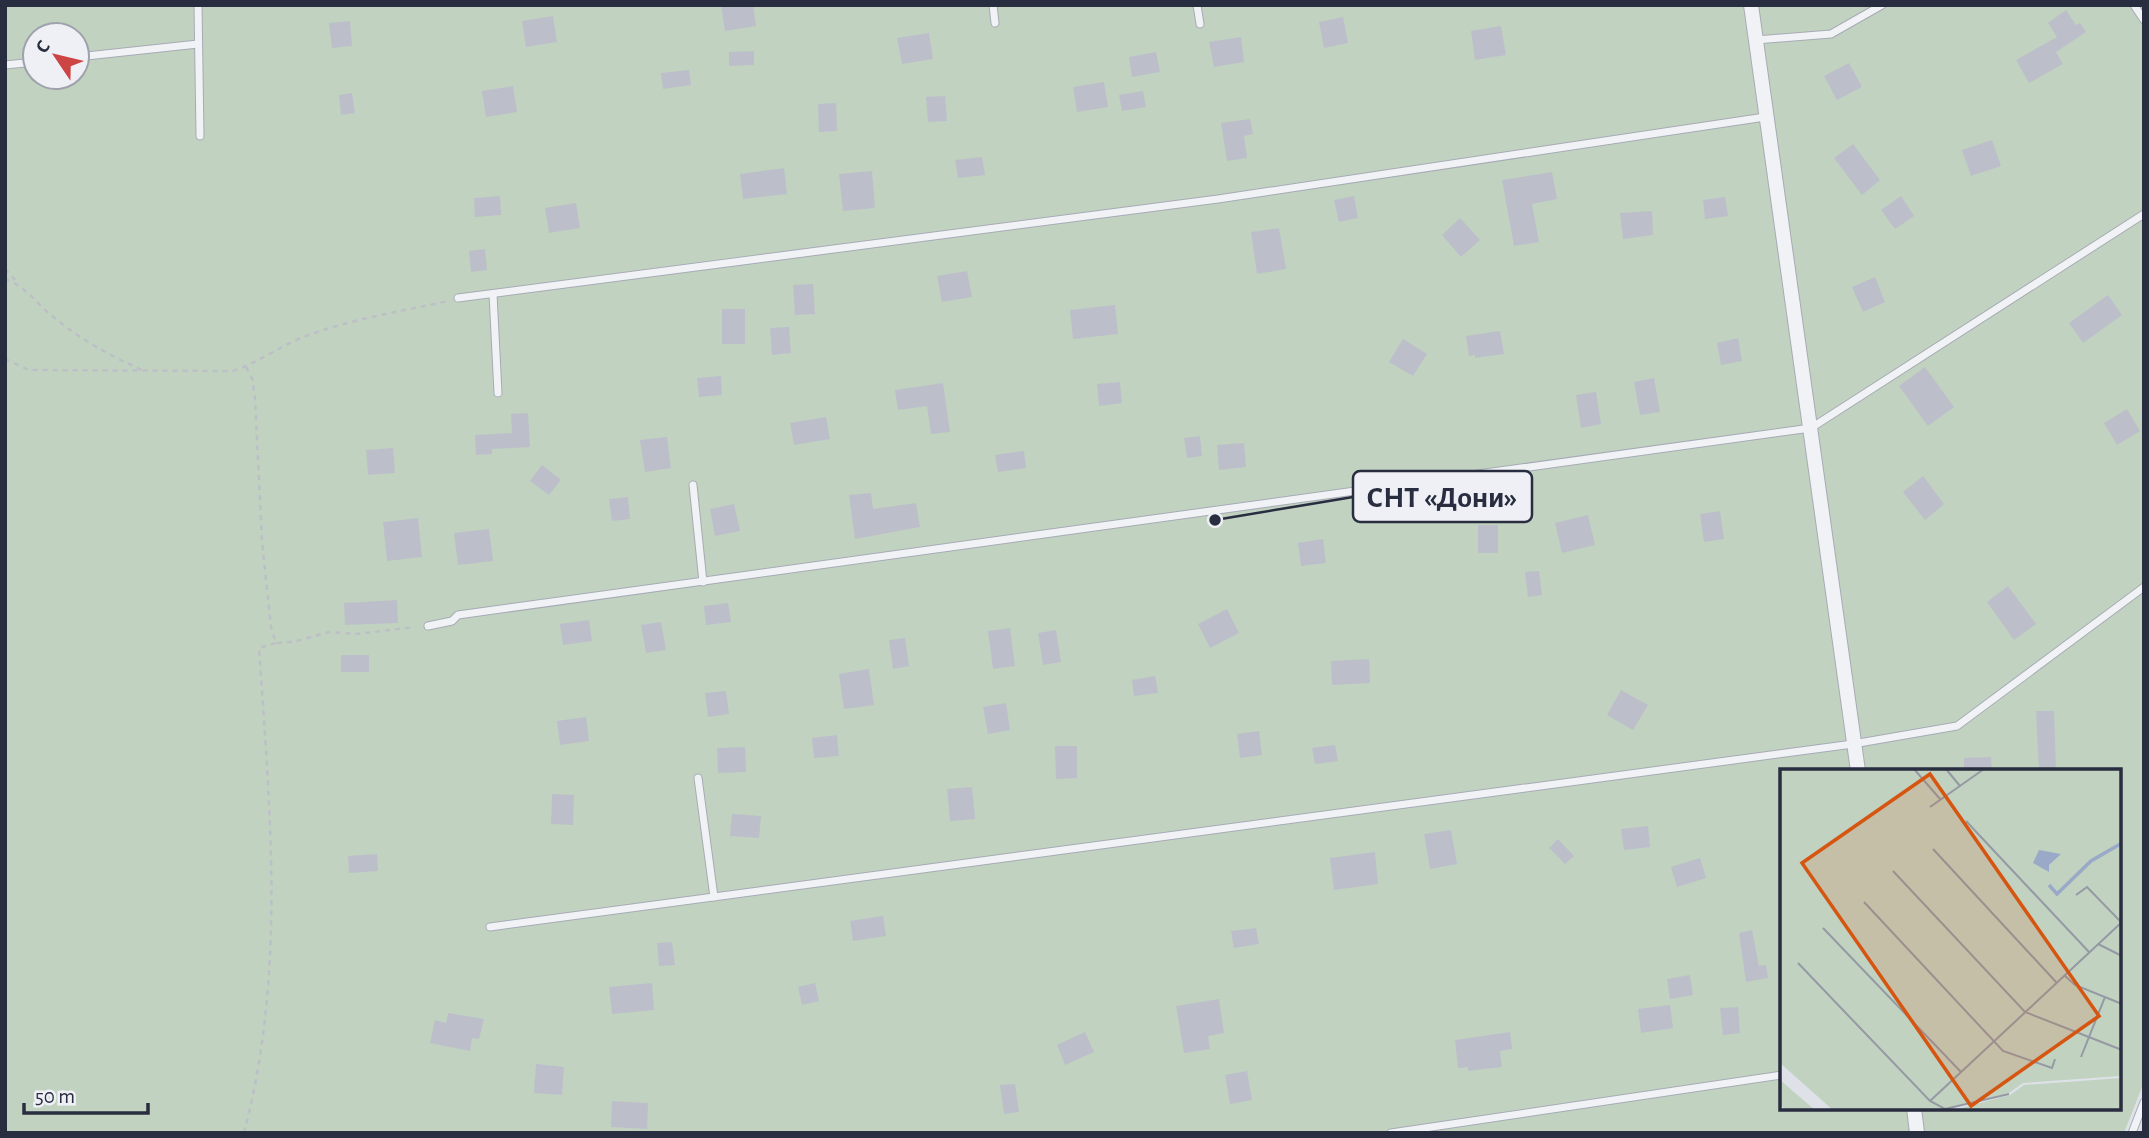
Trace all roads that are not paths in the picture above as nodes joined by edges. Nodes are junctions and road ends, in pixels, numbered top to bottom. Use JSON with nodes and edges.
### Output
{"nodes":[{"id":1,"x":198,"y":5,"type":"edge"},
{"id":2,"x":993,"y":5,"type":"edge"},
{"id":3,"x":1197,"y":5,"type":"edge"},
{"id":4,"x":1751,"y":5,"type":"edge"},
{"id":5,"x":1882,"y":5,"type":"edge"},
{"id":6,"x":2134,"y":5,"type":"edge"},
{"id":7,"x":2144,"y":20,"type":"edge"},
{"id":8,"x":995,"y":23,"type":"dead end"},
{"id":9,"x":1200,"y":24,"type":"dead end"},
{"id":10,"x":1756,"y":40,"type":"junction"},
{"id":11,"x":198,"y":44,"type":"junction"},
{"id":12,"x":91,"y":55,"type":"edge"},
{"id":13,"x":1765,"y":117,"type":"junction"},
{"id":14,"x":200,"y":136,"type":"dead end"},
{"id":15,"x":2144,"y":214,"type":"edge"},
{"id":16,"x":493,"y":294,"type":"junction"},
{"id":17,"x":458,"y":298,"type":"road end"},
{"id":18,"x":498,"y":393,"type":"dead end"},
{"id":19,"x":1811,"y":428,"type":"junction"},
{"id":20,"x":693,"y":485,"type":"dead end"},
{"id":21,"x":703,"y":582,"type":"junction"},
{"id":22,"x":2144,"y":587,"type":"edge"},
{"id":23,"x":428,"y":626,"type":"road end"},
{"id":24,"x":1853,"y":744,"type":"junction"},
{"id":25,"x":1858,"y":769,"type":"edge"},
{"id":26,"x":698,"y":778,"type":"dead end"},
{"id":27,"x":714,"y":897,"type":"junction"},
{"id":28,"x":490,"y":928,"type":"dead end"},
{"id":29,"x":1780,"y":1075,"type":"edge"},
{"id":30,"x":2144,"y":1102,"type":"edge"},
{"id":31,"x":1913,"y":1110,"type":"edge"},
{"id":32,"x":1391,"y":1133,"type":"edge"},
{"id":33,"x":1917,"y":1133,"type":"edge"},
{"id":34,"x":2132,"y":1133,"type":"edge"}],
"edges":[{"from":1,"to":11,"type":"lane"},
{"from":2,"to":8,"type":"lane"},
{"from":3,"to":9,"type":"lane"},
{"from":4,"to":10,"type":"street"},
{"from":5,"to":10,"type":"lane"},
{"from":6,"to":7,"type":"lane"},
{"from":10,"to":13,"type":"street"},
{"from":11,"to":12,"type":"lane"},
{"from":11,"to":14,"type":"lane"},
{"from":13,"to":16,"type":"lane"},
{"from":13,"to":19,"type":"street"},
{"from":15,"to":19,"type":"lane"},
{"from":16,"to":17,"type":"lane"},
{"from":16,"to":18,"type":"lane"},
{"from":19,"to":21,"type":"lane"},
{"from":19,"to":24,"type":"street"},
{"from":20,"to":21,"type":"lane"},
{"from":21,"to":23,"type":"lane"},
{"from":22,"to":24,"type":"lane"},
{"from":24,"to":25,"type":"street"},
{"from":24,"to":27,"type":"lane"},
{"from":26,"to":27,"type":"lane"},
{"from":27,"to":28,"type":"lane"},
{"from":29,"to":32,"type":"lane"},
{"from":30,"to":34,"type":"lane"},
{"from":31,"to":33,"type":"street"}]}
